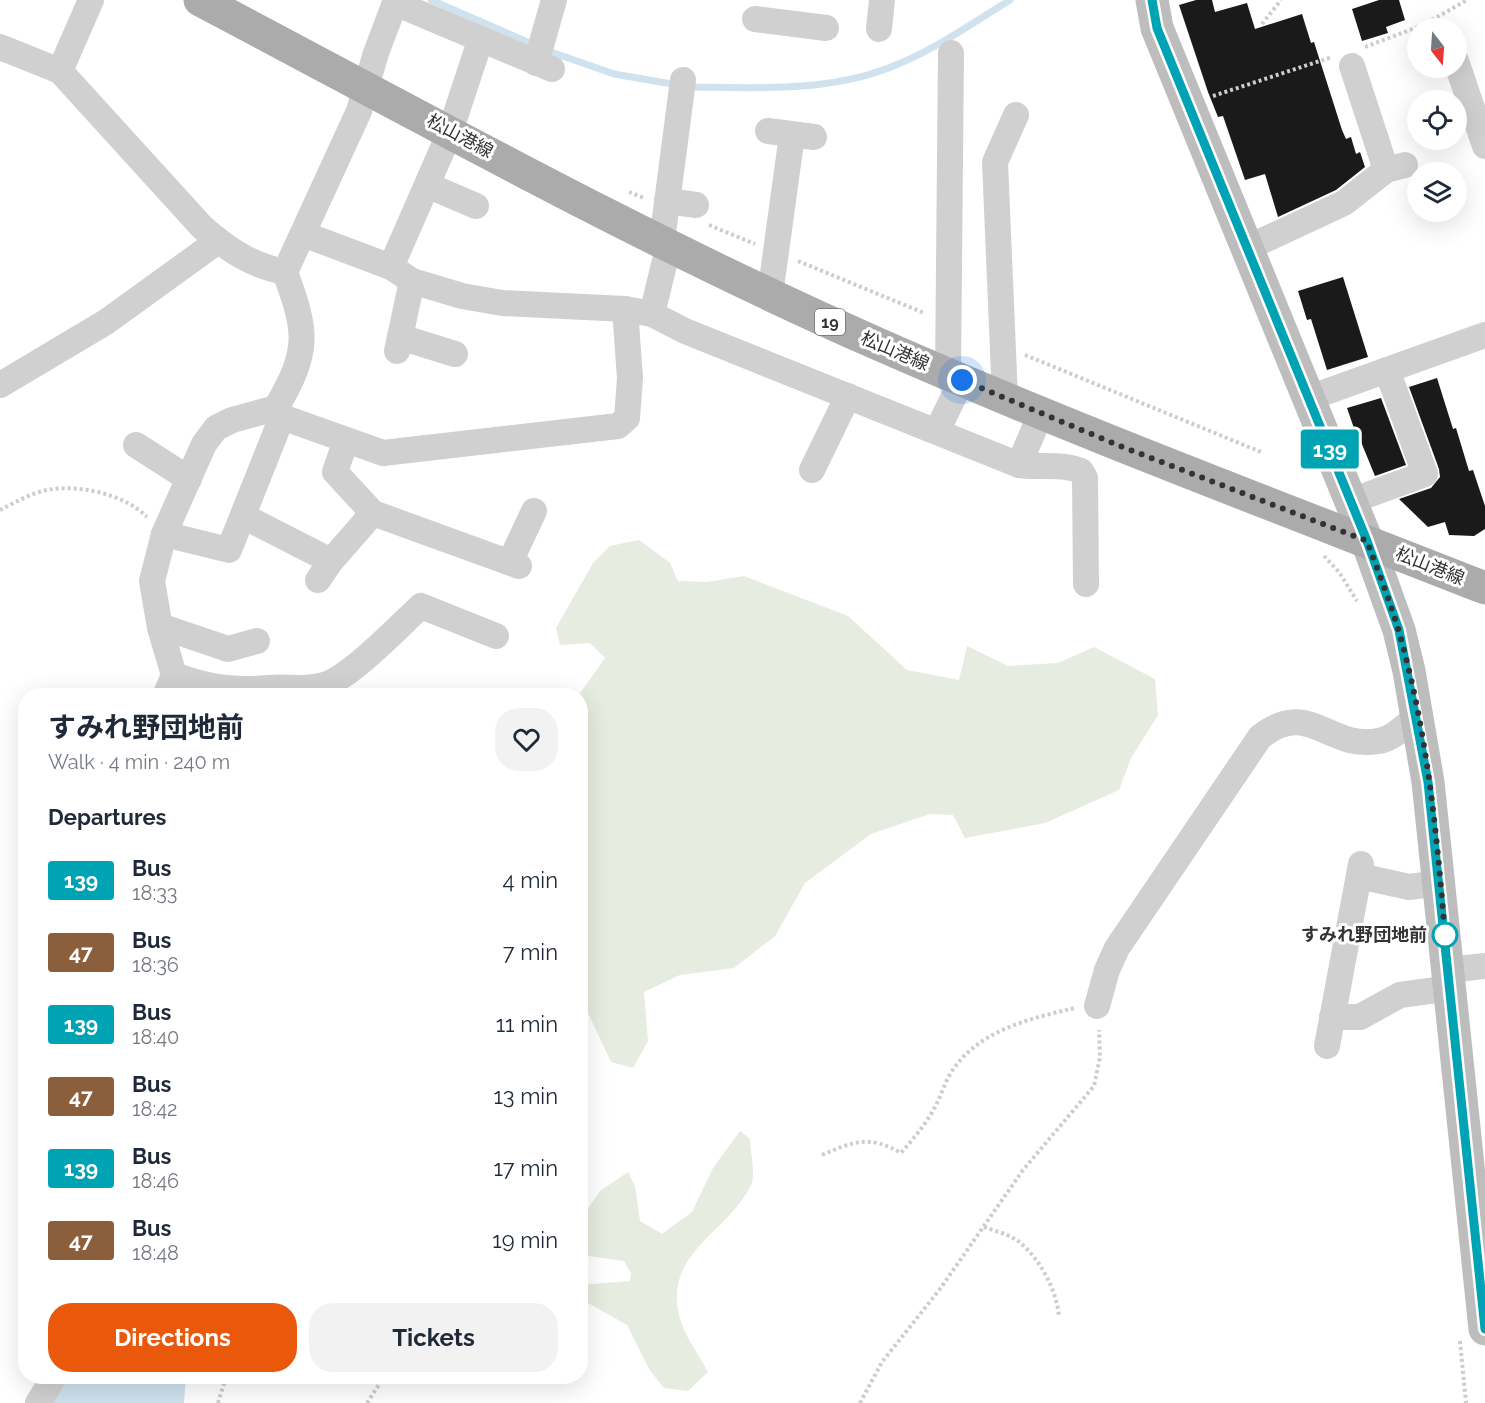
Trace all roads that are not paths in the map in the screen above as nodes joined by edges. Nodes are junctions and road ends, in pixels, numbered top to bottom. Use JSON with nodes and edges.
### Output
{"nodes":[{"id":1,"x":91,"y":0,"type":"edge"},
{"id":2,"x":200,"y":0,"type":"edge"},
{"id":3,"x":554,"y":0,"type":"edge"},
{"id":4,"x":1152,"y":0,"type":"edge"},
{"id":5,"x":396,"y":2,"type":"edge"},
{"id":6,"x":755,"y":19,"type":"edge"},
{"id":7,"x":826,"y":28,"type":"dead end"},
{"id":8,"x":480,"y":41,"type":"junction"},
{"id":9,"x":0,"y":46,"type":"edge"},
{"id":10,"x":951,"y":53,"type":"dead end"},
{"id":11,"x":60,"y":71,"type":"junction"},
{"id":12,"x":1467,"y":78,"type":"edge"},
{"id":13,"x":683,"y":80,"type":"dead end"},
{"id":14,"x":1349,"y":80,"type":"dead end"},
{"id":15,"x":366,"y":88,"type":"junction"},
{"id":16,"x":1016,"y":115,"type":"dead end"},
{"id":17,"x":450,"y":132,"type":"junction"},
{"id":18,"x":791,"y":134,"type":"dead end"},
{"id":19,"x":1485,"y":146,"type":"edge"},
{"id":20,"x":427,"y":185,"type":"junction"},
{"id":21,"x":667,"y":201,"type":"junction"},
{"id":22,"x":696,"y":205,"type":"dead end"},
{"id":23,"x":476,"y":206,"type":"dead end"},
{"id":24,"x":303,"y":234,"type":"junction"},
{"id":25,"x":218,"y":241,"type":"junction"},
{"id":26,"x":665,"y":243,"type":"junction"},
{"id":27,"x":1247,"y":248,"type":"junction"},
{"id":28,"x":285,"y":272,"type":"junction"},
{"id":29,"x":402,"y":274,"type":"junction"},
{"id":30,"x":770,"y":295,"type":"junction"},
{"id":31,"x":625,"y":309,"type":"junction"},
{"id":32,"x":652,"y":314,"type":"junction"},
{"id":33,"x":1485,"y":335,"type":"edge"},
{"id":34,"x":455,"y":354,"type":"dead end"},
{"id":35,"x":1387,"y":370,"type":"junction"},
{"id":36,"x":955,"y":377,"type":"junction"},
{"id":37,"x":0,"y":385,"type":"edge"},
{"id":38,"x":848,"y":396,"type":"junction"},
{"id":39,"x":1005,"y":398,"type":"junction"},
{"id":40,"x":1309,"y":398,"type":"junction"},
{"id":41,"x":279,"y":412,"type":"junction"},
{"id":42,"x":1041,"y":413,"type":"junction"},
{"id":43,"x":937,"y":431,"type":"junction"},
{"id":44,"x":346,"y":440,"type":"junction"},
{"id":45,"x":136,"y":445,"type":"dead end"},
{"id":46,"x":1020,"y":465,"type":"junction"},
{"id":47,"x":812,"y":470,"type":"dead end"},
{"id":48,"x":189,"y":479,"type":"junction"},
{"id":49,"x":1351,"y":501,"type":"junction"},
{"id":50,"x":534,"y":511,"type":"dead end"},
{"id":51,"x":373,"y":513,"type":"junction"},
{"id":52,"x":243,"y":516,"type":"junction"},
{"id":53,"x":164,"y":534,"type":"junction"},
{"id":54,"x":1367,"y":541,"type":"junction"},
{"id":55,"x":1086,"y":584,"type":"dead end"},
{"id":56,"x":1485,"y":588,"type":"edge"},
{"id":57,"x":160,"y":626,"type":"junction"},
{"id":58,"x":496,"y":636,"type":"dead end"},
{"id":59,"x":257,"y":642,"type":"dead end"},
{"id":60,"x":170,"y":685,"type":"edge"},
{"id":61,"x":221,"y":688,"type":"edge"},
{"id":62,"x":259,"y":688,"type":"edge"},
{"id":63,"x":281,"y":688,"type":"edge"},
{"id":64,"x":310,"y":688,"type":"edge"},
{"id":65,"x":1417,"y":716,"type":"junction"},
{"id":66,"x":1440,"y":883,"type":"junction"},
{"id":67,"x":1485,"y":966,"type":"edge"},
{"id":68,"x":1450,"y":979,"type":"junction"},
{"id":69,"x":1097,"y":1006,"type":"road end"},
{"id":70,"x":1332,"y":1017,"type":"junction"},
{"id":71,"x":1327,"y":1046,"type":"dead end"},
{"id":72,"x":1485,"y":1329,"type":"edge"},
{"id":73,"x":50,"y":1384,"type":"edge"},
{"id":74,"x":38,"y":1403,"type":"edge"}],
"edges":[{"from":1,"to":11,"type":"street"},
{"from":2,"to":15,"type":"main road","name":"松山港線","number":"19"},
{"from":3,"to":8,"type":"street"},
{"from":4,"to":27,"type":"main road"},
{"from":5,"to":8,"type":"street"},
{"from":5,"to":15,"type":"street"},
{"from":6,"to":7,"type":"street"},
{"from":8,"to":17,"type":"street"},
{"from":9,"to":11,"type":"street"},
{"from":10,"to":36,"type":"street"},
{"from":11,"to":25,"type":"street"},
{"from":12,"to":19,"type":"street"},
{"from":13,"to":21,"type":"street"},
{"from":14,"to":27,"type":"street"},
{"from":15,"to":17,"type":"main road","name":"松山港線","number":"19"},
{"from":15,"to":24,"type":"street"},
{"from":16,"to":39,"type":"street"},
{"from":17,"to":20,"type":"street"},
{"from":17,"to":26,"type":"main road","name":"松山港線","number":"19"},
{"from":18,"to":30,"type":"street"},
{"from":20,"to":23,"type":"street"},
{"from":20,"to":29,"type":"street"},
{"from":21,"to":22,"type":"street"},
{"from":21,"to":26,"type":"street"},
{"from":24,"to":28,"type":"street"},
{"from":24,"to":29,"type":"street"},
{"from":25,"to":28,"type":"street"},
{"from":25,"to":37,"type":"street"},
{"from":26,"to":30,"type":"main road","name":"松山港線","number":"19"},
{"from":26,"to":32,"type":"street"},
{"from":27,"to":40,"type":"main road"},
{"from":28,"to":41,"type":"street"},
{"from":29,"to":31,"type":"street"},
{"from":29,"to":34,"type":"street"},
{"from":30,"to":36,"type":"main road","name":"松山港線","number":"19"},
{"from":31,"to":32,"type":"street"},
{"from":31,"to":44,"type":"street"},
{"from":32,"to":38,"type":"street"},
{"from":33,"to":35,"type":"street"},
{"from":35,"to":40,"type":"street"},
{"from":35,"to":49,"type":"street"},
{"from":36,"to":39,"type":"main road","name":"松山港線","number":"19"},
{"from":36,"to":43,"type":"street"},
{"from":38,"to":43,"type":"street"},
{"from":38,"to":47,"type":"street"},
{"from":39,"to":42,"type":"main road","name":"松山港線","number":"19"},
{"from":40,"to":49,"type":"main road"},
{"from":41,"to":44,"type":"street"},
{"from":41,"to":48,"type":"street"},
{"from":41,"to":52,"type":"street"},
{"from":42,"to":46,"type":"street"},
{"from":42,"to":54,"type":"main road","name":"松山港線","number":"19"},
{"from":43,"to":46,"type":"street"},
{"from":44,"to":51,"type":"street"},
{"from":45,"to":48,"type":"street"},
{"from":46,"to":55,"type":"street"},
{"from":48,"to":53,"type":"street"},
{"from":49,"to":54,"type":"main road"},
{"from":50,"to":51,"type":"street"},
{"from":51,"to":52,"type":"street"},
{"from":52,"to":53,"type":"street"},
{"from":53,"to":57,"type":"street"},
{"from":54,"to":56,"type":"main road","name":"松山港線","number":"19"},
{"from":54,"to":65,"type":"main road"},
{"from":57,"to":59,"type":"street"},
{"from":57,"to":60,"type":"street"},
{"from":58,"to":64,"type":"street"},
{"from":60,"to":61,"type":"street"},
{"from":62,"to":63,"type":"street"},
{"from":65,"to":66,"type":"main road"},
{"from":65,"to":69,"type":"street"},
{"from":66,"to":68,"type":"main road"},
{"from":66,"to":70,"type":"street"},
{"from":67,"to":68,"type":"street"},
{"from":68,"to":70,"type":"street"},
{"from":68,"to":72,"type":"main road"},
{"from":70,"to":71,"type":"street"},
{"from":73,"to":74,"type":"street"}]}
